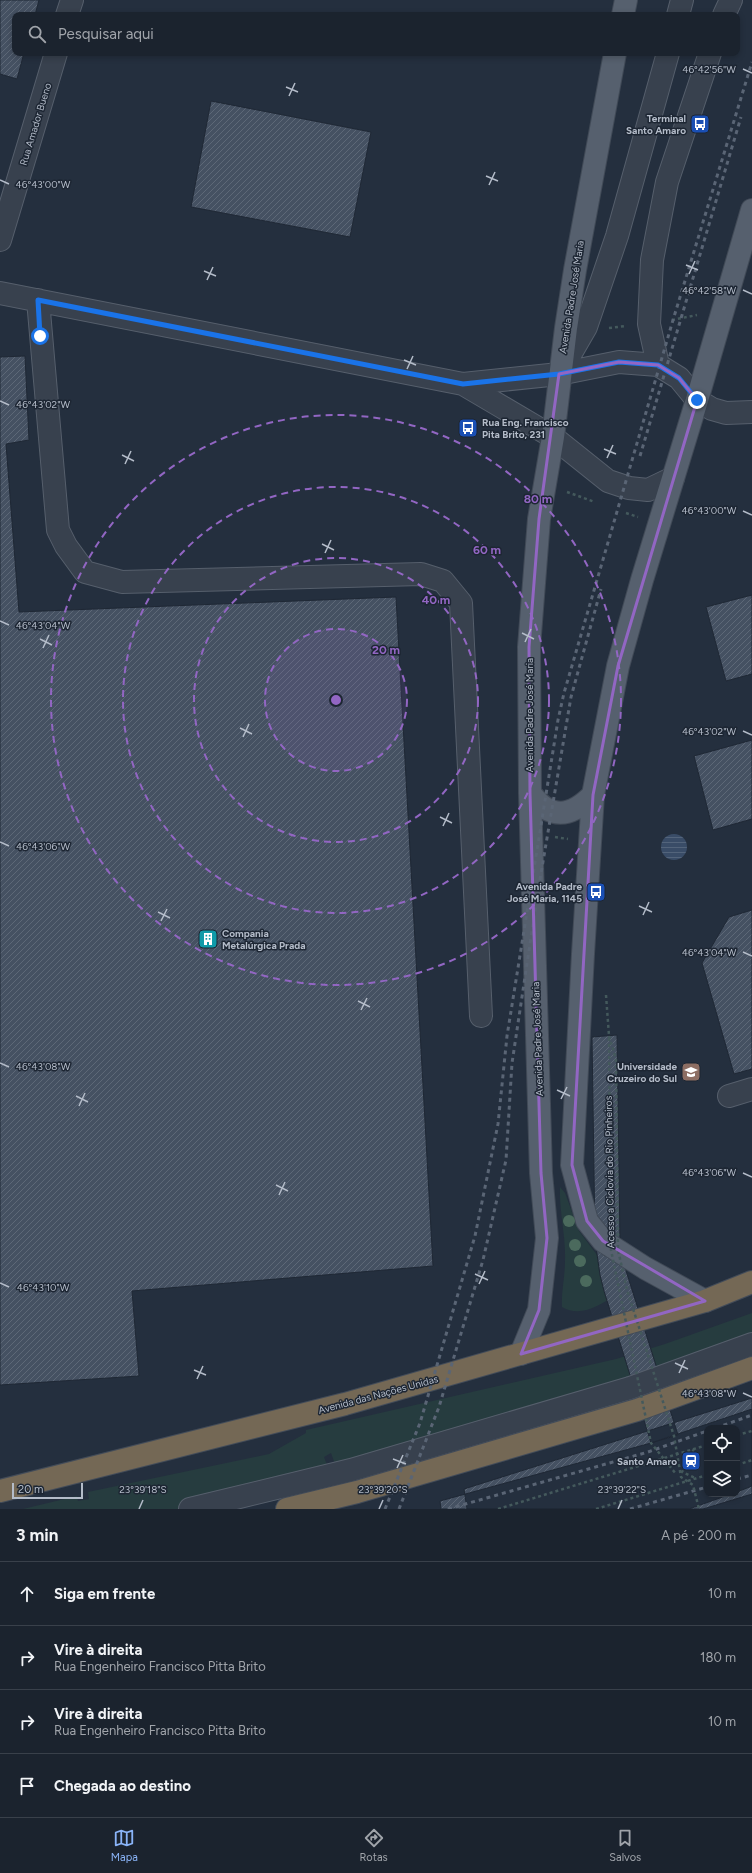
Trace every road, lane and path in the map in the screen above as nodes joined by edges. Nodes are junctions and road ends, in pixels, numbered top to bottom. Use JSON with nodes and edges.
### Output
{"nodes":[{"id":1,"x":72,"y":0,"type":"edge"},
{"id":2,"x":626,"y":0,"type":"edge"},
{"id":3,"x":682,"y":0,"type":"edge"},
{"id":4,"x":731,"y":0,"type":"edge"},
{"id":5,"x":69,"y":12,"type":"edge"},
{"id":6,"x":624,"y":12,"type":"edge"},
{"id":7,"x":679,"y":12,"type":"edge"},
{"id":8,"x":725,"y":12,"type":"edge"},
{"id":9,"x":55,"y":56,"type":"edge"},
{"id":10,"x":614,"y":56,"type":"edge"},
{"id":11,"x":667,"y":56,"type":"edge"},
{"id":12,"x":709,"y":56,"type":"edge"},
{"id":13,"x":752,"y":210,"type":"edge"},
{"id":14,"x":0,"y":240,"type":"edge"},
{"id":15,"x":0,"y":293,"type":"edge"},
{"id":16,"x":38,"y":300,"type":"junction"},
{"id":17,"x":658,"y":365,"type":"junction"},
{"id":18,"x":559,"y":374,"type":"junction"},
{"id":19,"x":463,"y":384,"type":"junction"},
{"id":20,"x":697,"y":400,"type":"junction"},
{"id":21,"x":752,"y":412,"type":"edge"},
{"id":22,"x":553,"y":437,"type":"junction"},
{"id":23,"x":673,"y":478,"type":"junction"},
{"id":24,"x":530,"y":793,"type":"junction"},
{"id":25,"x":593,"y":795,"type":"junction"},
{"id":26,"x":481,"y":1016,"type":"dead end"},
{"id":27,"x":752,"y":1089,"type":"edge"},
{"id":28,"x":729,"y":1096,"type":"dead end"},
{"id":29,"x":752,"y":1282,"type":"edge"},
{"id":30,"x":704,"y":1300,"type":"junction"},
{"id":31,"x":752,"y":1344,"type":"edge"},
{"id":32,"x":521,"y":1354,"type":"junction"},
{"id":33,"x":752,"y":1368,"type":"edge"},
{"id":34,"x":752,"y":1431,"type":"edge"},
{"id":35,"x":740,"y":1434,"type":"edge"},
{"id":36,"x":704,"y":1446,"type":"edge"},
{"id":37,"x":695,"y":1449,"type":"junction"},
{"id":38,"x":752,"y":1460,"type":"edge"},
{"id":39,"x":740,"y":1464,"type":"edge"},
{"id":40,"x":676,"y":1474,"type":"dead end"},
{"id":41,"x":704,"y":1476,"type":"edge"},
{"id":42,"x":696,"y":1478,"type":"junction"},
{"id":43,"x":0,"y":1491,"type":"edge"},
{"id":44,"x":190,"y":1509,"type":"edge"},
{"id":45,"x":287,"y":1509,"type":"edge"},
{"id":46,"x":498,"y":1509,"type":"edge"},
{"id":47,"x":596,"y":1509,"type":"edge"},
{"id":48,"x":699,"y":1509,"type":"edge"}],
"edges":[{"from":1,"to":5,"type":"street"},
{"from":2,"to":6,"type":"main road"},
{"from":3,"to":7,"type":"street"},
{"from":4,"to":8,"type":"street"},
{"from":9,"to":14,"type":"street","name":"Rua Amador Bueno"},
{"from":10,"to":18,"type":"main road","name":"Avenida Padre José Maria"},
{"from":11,"to":18,"type":"street"},
{"from":12,"to":17,"type":"street"},
{"from":13,"to":20,"type":"main road"},
{"from":15,"to":16,"type":"street"},
{"from":16,"to":19,"type":"street"},
{"from":16,"to":26,"type":"street"},
{"from":17,"to":18,"type":"street"},
{"from":17,"to":20,"type":"street"},
{"from":18,"to":19,"type":"street"},
{"from":18,"to":22,"type":"main road","name":"Avenida Padre José Maria"},
{"from":19,"to":22,"type":"street"},
{"from":20,"to":21,"type":"street"},
{"from":20,"to":23,"type":"main road"},
{"from":22,"to":23,"type":"street"},
{"from":22,"to":24,"type":"main road","name":"Avenida Padre José Maria"},
{"from":23,"to":25,"type":"main road"},
{"from":24,"to":25,"type":"main road"},
{"from":24,"to":32,"type":"main road","name":"Avenida Padre José Maria"},
{"from":25,"to":30,"type":"main road"},
{"from":27,"to":28,"type":"street"},
{"from":29,"to":30,"type":"highway","name":"Avenida das Nações Unidas"},
{"from":30,"to":32,"type":"highway","name":"Avenida das Nações Unidas"},
{"from":31,"to":44,"type":"street"},
{"from":32,"to":43,"type":"highway","name":"Avenida das Nações Unidas"},
{"from":33,"to":45,"type":"highway"},
{"from":34,"to":35,"type":"path"},
{"from":36,"to":37,"type":"path"},
{"from":37,"to":42,"type":"path"},
{"from":37,"to":46,"type":"path"},
{"from":38,"to":39,"type":"path"},
{"from":40,"to":48,"type":"path","name":"Acesso a Ciclovia do Rio Pinheiros","bridge":true},
{"from":41,"to":42,"type":"path"},
{"from":42,"to":47,"type":"path"}]}
